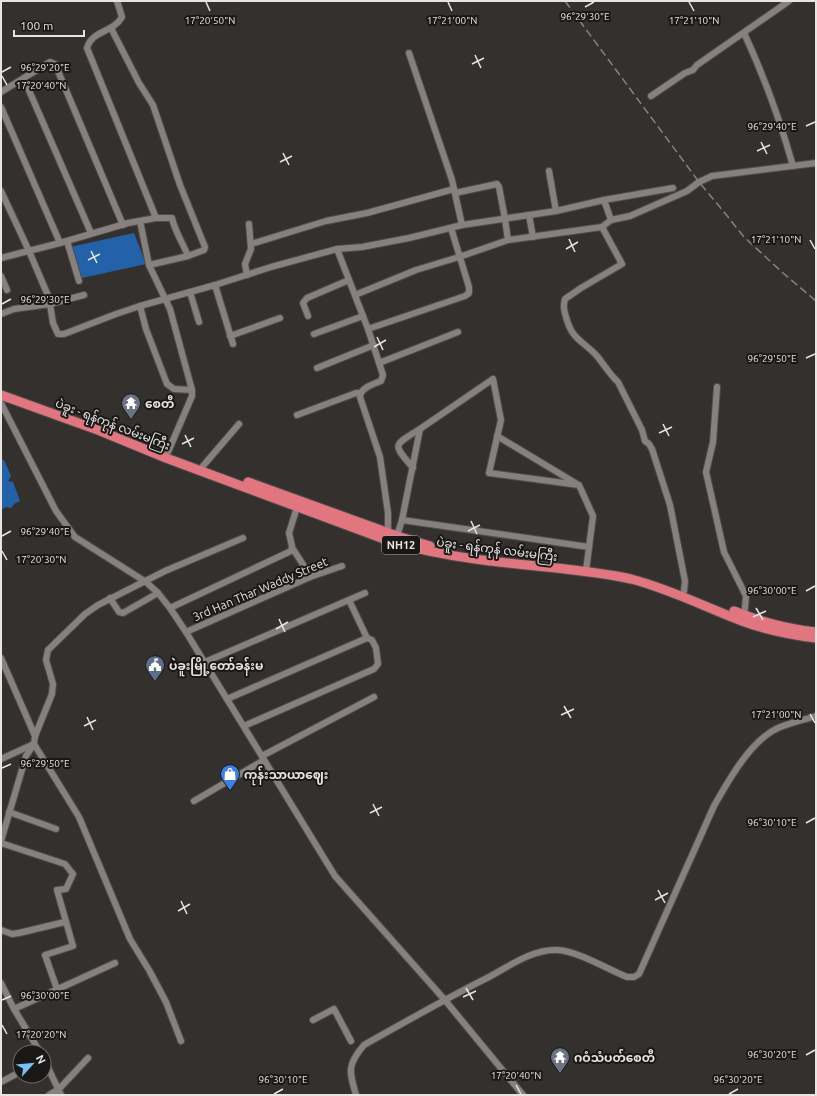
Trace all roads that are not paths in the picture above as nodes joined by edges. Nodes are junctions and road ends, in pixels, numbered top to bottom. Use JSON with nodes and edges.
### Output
{"nodes":[{"id":1,"x":117,"y":1,"type":"edge"},
{"id":2,"x":789,"y":1,"type":"edge"},
{"id":3,"x":111,"y":28,"type":"junction"},
{"id":4,"x":744,"y":32,"type":"junction"},
{"id":5,"x":409,"y":53,"type":"dead end"},
{"id":6,"x":24,"y":79,"type":"junction"},
{"id":7,"x":1,"y":92,"type":"edge"},
{"id":8,"x":651,"y":96,"type":"dead end"},
{"id":9,"x":1,"y":107,"type":"edge"},
{"id":10,"x":816,"y":163,"type":"edge"},
{"id":11,"x":793,"y":166,"type":"junction"},
{"id":12,"x":549,"y":171,"type":"dead end"},
{"id":13,"x":673,"y":188,"type":"dead end"},
{"id":14,"x":1,"y":191,"type":"edge"},
{"id":15,"x":454,"y":191,"type":"junction"},
{"id":16,"x":604,"y":200,"type":"junction"},
{"id":17,"x":556,"y":210,"type":"junction"},
{"id":18,"x":529,"y":215,"type":"junction"},
{"id":19,"x":156,"y":218,"type":"junction"},
{"id":20,"x":506,"y":219,"type":"junction"},
{"id":21,"x":611,"y":220,"type":"junction"},
{"id":22,"x":140,"y":221,"type":"junction"},
{"id":23,"x":123,"y":224,"type":"junction"},
{"id":24,"x":249,"y":224,"type":"dead end"},
{"id":25,"x":462,"y":225,"type":"junction"},
{"id":26,"x":602,"y":226,"type":"junction"},
{"id":27,"x":450,"y":228,"type":"junction"},
{"id":28,"x":91,"y":233,"type":"junction"},
{"id":29,"x":533,"y":237,"type":"junction"},
{"id":30,"x":508,"y":240,"type":"junction"},
{"id":31,"x":67,"y":241,"type":"junction"},
{"id":32,"x":60,"y":244,"type":"junction"},
{"id":33,"x":251,"y":244,"type":"junction"},
{"id":34,"x":337,"y":249,"type":"junction"},
{"id":35,"x":29,"y":250,"type":"junction"},
{"id":36,"x":188,"y":256,"type":"junction"},
{"id":37,"x":459,"y":257,"type":"junction"},
{"id":38,"x":1,"y":258,"type":"edge"},
{"id":39,"x":149,"y":265,"type":"junction"},
{"id":40,"x":247,"y":275,"type":"junction"},
{"id":41,"x":1,"y":276,"type":"edge"},
{"id":42,"x":349,"y":280,"type":"junction"},
{"id":43,"x":78,"y":281,"type":"dead end"},
{"id":44,"x":215,"y":285,"type":"junction"},
{"id":45,"x":7,"y":290,"type":"dead end"},
{"id":46,"x":190,"y":292,"type":"junction"},
{"id":47,"x":84,"y":295,"type":"dead end"},
{"id":48,"x":355,"y":295,"type":"junction"},
{"id":49,"x":166,"y":300,"type":"junction"},
{"id":50,"x":50,"y":304,"type":"junction"},
{"id":51,"x":140,"y":306,"type":"junction"},
{"id":52,"x":1,"y":314,"type":"edge"},
{"id":53,"x":308,"y":316,"type":"dead end"},
{"id":54,"x":363,"y":316,"type":"junction"},
{"id":55,"x":280,"y":318,"type":"dead end"},
{"id":56,"x":199,"y":322,"type":"dead end"},
{"id":57,"x":368,"y":329,"type":"junction"},
{"id":58,"x":458,"y":332,"type":"dead end"},
{"id":59,"x":314,"y":334,"type":"dead end"},
{"id":60,"x":230,"y":336,"type":"junction"},
{"id":61,"x":233,"y":344,"type":"dead end"},
{"id":62,"x":374,"y":345,"type":"junction"},
{"id":63,"x":379,"y":363,"type":"junction"},
{"id":64,"x":317,"y":368,"type":"dead end"},
{"id":65,"x":717,"y":386,"type":"dead end"},
{"id":66,"x":1,"y":390,"type":"edge"},
{"id":67,"x":192,"y":390,"type":"junction"},
{"id":68,"x":360,"y":393,"type":"junction"},
{"id":69,"x":1,"y":395,"type":"edge"},
{"id":70,"x":1,"y":403,"type":"edge"},
{"id":71,"x":297,"y":415,"type":"dead end"},
{"id":72,"x":239,"y":424,"type":"dead end"},
{"id":73,"x":420,"y":429,"type":"junction"},
{"id":74,"x":497,"y":436,"type":"junction"},
{"id":75,"x":168,"y":452,"type":"junction"},
{"id":76,"x":203,"y":466,"type":"junction"},
{"id":77,"x":413,"y":468,"type":"junction"},
{"id":78,"x":579,"y":485,"type":"junction"},
{"id":79,"x":298,"y":504,"type":"junction"},
{"id":80,"x":402,"y":520,"type":"junction"},
{"id":81,"x":388,"y":536,"type":"junction"},
{"id":82,"x":397,"y":536,"type":"junction"},
{"id":83,"x":243,"y":538,"type":"dead end"},
{"id":84,"x":589,"y":547,"type":"junction"},
{"id":85,"x":292,"y":549,"type":"junction"},
{"id":86,"x":342,"y":566,"type":"dead end"},
{"id":87,"x":587,"y":569,"type":"junction"},
{"id":88,"x":310,"y":577,"type":"junction"},
{"id":89,"x":146,"y":582,"type":"junction"},
{"id":90,"x":684,"y":591,"type":"junction"},
{"id":91,"x":158,"y":593,"type":"junction"},
{"id":92,"x":365,"y":593,"type":"dead end"},
{"id":93,"x":110,"y":598,"type":"junction"},
{"id":94,"x":349,"y":600,"type":"junction"},
{"id":95,"x":170,"y":608,"type":"junction"},
{"id":96,"x":744,"y":618,"type":"junction"},
{"id":97,"x":186,"y":632,"type":"junction"},
{"id":98,"x":816,"y":632,"type":"edge"},
{"id":99,"x":367,"y":638,"type":"junction"},
{"id":100,"x":816,"y":638,"type":"edge"},
{"id":101,"x":1,"y":658,"type":"edge"},
{"id":102,"x":205,"y":662,"type":"junction"},
{"id":103,"x":227,"y":698,"type":"junction"},
{"id":104,"x":374,"y":698,"type":"dead end"},
{"id":105,"x":816,"y":716,"type":"edge"},
{"id":106,"x":244,"y":726,"type":"junction"},
{"id":107,"x":35,"y":736,"type":"junction"},
{"id":108,"x":34,"y":744,"type":"junction"},
{"id":109,"x":263,"y":758,"type":"junction"},
{"id":110,"x":1,"y":759,"type":"edge"},
{"id":111,"x":194,"y":801,"type":"dead end"},
{"id":112,"x":9,"y":812,"type":"junction"},
{"id":113,"x":56,"y":829,"type":"dead end"},
{"id":114,"x":1,"y":842,"type":"edge"},
{"id":115,"x":65,"y":922,"type":"junction"},
{"id":116,"x":1,"y":930,"type":"edge"},
{"id":117,"x":115,"y":963,"type":"dead end"},
{"id":118,"x":1,"y":982,"type":"edge"},
{"id":119,"x":57,"y":989,"type":"junction"},
{"id":120,"x":444,"y":999,"type":"junction"},
{"id":121,"x":14,"y":1009,"type":"junction"},
{"id":122,"x":313,"y":1020,"type":"dead end"},
{"id":123,"x":181,"y":1041,"type":"dead end"},
{"id":124,"x":35,"y":1044,"type":"edge"},
{"id":125,"x":363,"y":1046,"type":"junction"},
{"id":126,"x":88,"y":1058,"type":"dead end"},
{"id":127,"x":12,"y":1076,"type":"edge"},
{"id":128,"x":52,"y":1076,"type":"edge"},
{"id":129,"x":1,"y":1082,"type":"edge"},
{"id":130,"x":60,"y":1092,"type":"edge"},
{"id":131,"x":50,"y":1095,"type":"edge"},
{"id":132,"x":356,"y":1095,"type":"edge"},
{"id":133,"x":523,"y":1095,"type":"edge"}],
"edges":[{"from":1,"to":3,"type":"street"},
{"from":2,"to":4,"type":"street"},
{"from":3,"to":19,"type":"street"},
{"from":3,"to":36,"type":"street"},
{"from":4,"to":8,"type":"street"},
{"from":4,"to":11,"type":"street"},
{"from":5,"to":15,"type":"street"},
{"from":6,"to":7,"type":"street"},
{"from":6,"to":23,"type":"street"},
{"from":6,"to":28,"type":"street"},
{"from":9,"to":32,"type":"street"},
{"from":10,"to":11,"type":"street"},
{"from":11,"to":21,"type":"street"},
{"from":12,"to":17,"type":"street"},
{"from":13,"to":16,"type":"street"},
{"from":14,"to":35,"type":"street"},
{"from":15,"to":20,"type":"street"},
{"from":15,"to":25,"type":"street"},
{"from":15,"to":33,"type":"street"},
{"from":16,"to":17,"type":"street"},
{"from":16,"to":21,"type":"street"},
{"from":17,"to":18,"type":"street"},
{"from":18,"to":20,"type":"street"},
{"from":18,"to":29,"type":"street"},
{"from":19,"to":22,"type":"street"},
{"from":19,"to":36,"type":"street"},
{"from":20,"to":25,"type":"street"},
{"from":20,"to":30,"type":"street"},
{"from":21,"to":26,"type":"street"},
{"from":22,"to":23,"type":"street"},
{"from":22,"to":39,"type":"street"},
{"from":23,"to":28,"type":"street"},
{"from":24,"to":33,"type":"street"},
{"from":25,"to":27,"type":"street"},
{"from":26,"to":29,"type":"street"},
{"from":26,"to":90,"type":"street"},
{"from":27,"to":34,"type":"street"},
{"from":27,"to":37,"type":"street"},
{"from":28,"to":31,"type":"street"},
{"from":29,"to":30,"type":"street"},
{"from":30,"to":37,"type":"street"},
{"from":31,"to":32,"type":"street"},
{"from":31,"to":43,"type":"street"},
{"from":32,"to":35,"type":"street"},
{"from":33,"to":40,"type":"street"},
{"from":34,"to":40,"type":"street"},
{"from":34,"to":42,"type":"street"},
{"from":35,"to":38,"type":"street"},
{"from":35,"to":50,"type":"street"},
{"from":36,"to":39,"type":"street"},
{"from":37,"to":48,"type":"street"},
{"from":37,"to":57,"type":"street"},
{"from":39,"to":49,"type":"street"},
{"from":40,"to":44,"type":"street"},
{"from":41,"to":45,"type":"street"},
{"from":42,"to":48,"type":"street"},
{"from":42,"to":53,"type":"street"},
{"from":44,"to":46,"type":"street"},
{"from":44,"to":60,"type":"street"},
{"from":46,"to":49,"type":"street"},
{"from":46,"to":56,"type":"street"},
{"from":47,"to":50,"type":"street"},
{"from":48,"to":54,"type":"street"},
{"from":49,"to":51,"type":"street"},
{"from":49,"to":67,"type":"street"},
{"from":50,"to":51,"type":"street"},
{"from":50,"to":52,"type":"street"},
{"from":51,"to":67,"type":"street"},
{"from":54,"to":57,"type":"street"},
{"from":54,"to":59,"type":"street"},
{"from":55,"to":60,"type":"street"},
{"from":57,"to":62,"type":"street"},
{"from":58,"to":63,"type":"street"},
{"from":60,"to":61,"type":"street"},
{"from":62,"to":63,"type":"street"},
{"from":62,"to":64,"type":"street"},
{"from":63,"to":68,"type":"street"},
{"from":65,"to":96,"type":"street"},
{"from":66,"to":75,"type":"highway","name":"ပဲခူး - ရန်ကုန် လမ်းမကြီး","number":"NH12"},
{"from":67,"to":75,"type":"street"},
{"from":68,"to":71,"type":"street"},
{"from":68,"to":81,"type":"street"},
{"from":69,"to":79,"type":"highway","name":"ပဲခူး - ရန်ကုန် လမ်းမကြီး","number":"NH12"},
{"from":70,"to":89,"type":"street"},
{"from":72,"to":76,"type":"street"},
{"from":73,"to":74,"type":"street"},
{"from":73,"to":77,"type":"street"},
{"from":73,"to":77,"type":"street"},
{"from":74,"to":78,"type":"street"},
{"from":74,"to":78,"type":"street"},
{"from":75,"to":76,"type":"highway","name":"ပဲခူး - ရန်ကုန် လမ်းမကြီး","number":"NH12"},
{"from":76,"to":79,"type":"highway","name":"ပဲခူး - ရန်ကုန် လမ်းမကြီး","number":"NH12"},
{"from":77,"to":80,"type":"street"},
{"from":78,"to":84,"type":"street"},
{"from":79,"to":81,"type":"highway","name":"ပဲခူး - ရန်ကုန် လမ်းမကြီး","number":"NH12"},
{"from":79,"to":85,"type":"street"},
{"from":80,"to":82,"type":"street"},
{"from":80,"to":84,"type":"street"},
{"from":81,"to":82,"type":"highway","name":"ပဲခူး - ရန်ကုန် လမ်းမကြီး","number":"NH12"},
{"from":81,"to":87,"type":"highway","name":"ပဲခူး - ရန်ကုန် လမ်းမကြီး","number":"NH12"},
{"from":82,"to":87,"type":"highway","name":"ပဲခူး - ရန်ကုန် လမ်းမကြီး","number":"NH12"},
{"from":83,"to":89,"type":"street"},
{"from":84,"to":87,"type":"street"},
{"from":85,"to":88,"type":"street"},
{"from":85,"to":95,"type":"street"},
{"from":86,"to":88,"type":"street","name":"3rd Han Thar Waddy Street"},
{"from":87,"to":90,"type":"highway","name":"ပဲခူး - ရန်ကုန် လမ်းမကြီး","number":"NH12"},
{"from":87,"to":96,"type":"highway","name":"ပဲခူး - ရန်ကုန် လမ်းမကြီး","number":"NH12"},
{"from":88,"to":97,"type":"street","name":"3rd Han Thar Waddy Street"},
{"from":89,"to":91,"type":"street"},
{"from":89,"to":93,"type":"street"},
{"from":90,"to":96,"type":"highway","name":"ပဲခူး - ရန်ကုန် လမ်းမကြီး","number":"NH12"},
{"from":91,"to":93,"type":"street"},
{"from":91,"to":95,"type":"street"},
{"from":92,"to":94,"type":"street"},
{"from":93,"to":107,"type":"street"},
{"from":94,"to":99,"type":"street"},
{"from":94,"to":102,"type":"street"},
{"from":95,"to":97,"type":"street"},
{"from":96,"to":98,"type":"highway","name":"ပဲခူး - ရန်ကုန် လမ်းမကြီး","number":"NH12"},
{"from":96,"to":100,"type":"highway","name":"ပဲခူး - ရန်ကုန် လမ်းမကြီး","number":"NH12"},
{"from":97,"to":102,"type":"street"},
{"from":99,"to":103,"type":"street"},
{"from":99,"to":106,"type":"street"},
{"from":101,"to":107,"type":"street"},
{"from":102,"to":103,"type":"street"},
{"from":103,"to":106,"type":"street"},
{"from":104,"to":109,"type":"street"},
{"from":105,"to":120,"type":"street"},
{"from":106,"to":109,"type":"street"},
{"from":107,"to":108,"type":"street"},
{"from":108,"to":110,"type":"street"},
{"from":108,"to":112,"type":"street"},
{"from":108,"to":123,"type":"street"},
{"from":109,"to":111,"type":"street"},
{"from":109,"to":120,"type":"street"},
{"from":112,"to":113,"type":"street"},
{"from":112,"to":114,"type":"street"},
{"from":114,"to":115,"type":"street"},
{"from":115,"to":116,"type":"street"},
{"from":115,"to":119,"type":"street"},
{"from":117,"to":119,"type":"street"},
{"from":118,"to":121,"type":"street"},
{"from":119,"to":121,"type":"street"},
{"from":120,"to":125,"type":"street"},
{"from":120,"to":133,"type":"street"},
{"from":121,"to":124,"type":"street"},
{"from":122,"to":125,"type":"street"},
{"from":125,"to":132,"type":"street"},
{"from":126,"to":130,"type":"street"},
{"from":127,"to":129,"type":"street"},
{"from":128,"to":130,"type":"street"},
{"from":130,"to":131,"type":"street"}]}
